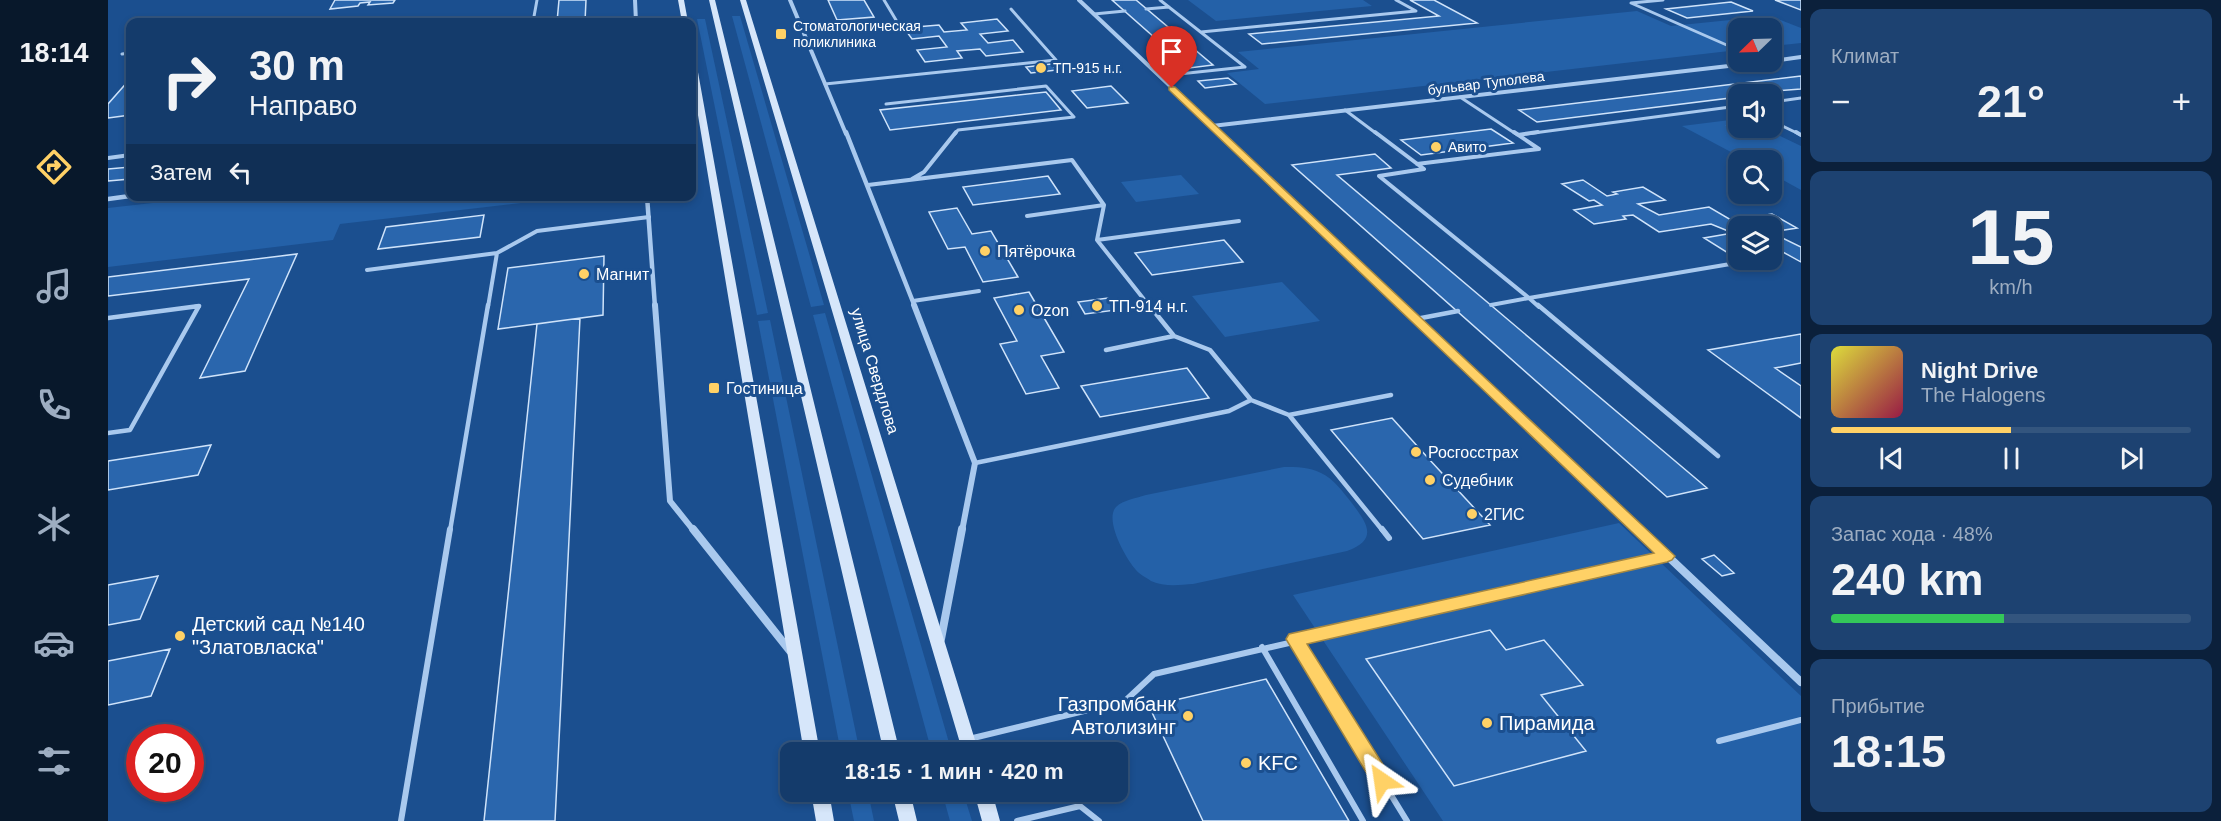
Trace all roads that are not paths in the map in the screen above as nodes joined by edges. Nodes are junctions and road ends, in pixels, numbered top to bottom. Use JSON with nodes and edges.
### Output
{"nodes":[{"id":1,"x":537,"y":0,"type":"edge"},
{"id":2,"x":634,"y":0,"type":"edge"},
{"id":3,"x":681,"y":0,"type":"edge"},
{"id":4,"x":712,"y":0,"type":"edge"},
{"id":5,"x":743,"y":0,"type":"edge"},
{"id":6,"x":790,"y":0,"type":"edge"},
{"id":7,"x":884,"y":0,"type":"edge"},
{"id":8,"x":1079,"y":0,"type":"edge"},
{"id":9,"x":1160,"y":0,"type":"edge"},
{"id":10,"x":1396,"y":0,"type":"edge"},
{"id":11,"x":1663,"y":0,"type":"edge"},
{"id":12,"x":1169,"y":7,"type":"junction"},
{"id":13,"x":1011,"y":9,"type":"dead end"},
{"id":14,"x":1146,"y":9,"type":"dead end"},
{"id":15,"x":1125,"y":11,"type":"dead end"},
{"id":16,"x":1094,"y":14,"type":"junction"},
{"id":17,"x":534,"y":18,"type":"edge"},
{"id":18,"x":636,"y":18,"type":"edge"},
{"id":19,"x":684,"y":18,"type":"edge"},
{"id":20,"x":896,"y":20,"type":"dead end"},
{"id":21,"x":1201,"y":32,"type":"junction"},
{"id":22,"x":1728,"y":46,"type":"edge"},
{"id":23,"x":122,"y":54,"type":"dead end"},
{"id":24,"x":126,"y":54,"type":"edge"},
{"id":25,"x":1801,"y":57,"type":"edge"},
{"id":26,"x":1782,"y":60,"type":"edge"},
{"id":27,"x":1728,"y":66,"type":"edge"},
{"id":28,"x":1160,"y":76,"type":"junction"},
{"id":29,"x":696,"y":84,"type":"edge"},
{"id":30,"x":825,"y":84,"type":"junction"},
{"id":31,"x":1460,"y":97,"type":"junction"},
{"id":32,"x":1801,"y":98,"type":"edge"},
{"id":33,"x":1782,"y":101,"type":"edge"},
{"id":34,"x":886,"y":104,"type":"dead end"},
{"id":35,"x":1728,"y":107,"type":"edge"},
{"id":36,"x":1345,"y":110,"type":"junction"},
{"id":37,"x":1212,"y":126,"type":"junction"},
{"id":38,"x":1782,"y":126,"type":"edge"},
{"id":39,"x":1518,"y":135,"type":"junction"},
{"id":40,"x":1801,"y":135,"type":"edge"},
{"id":41,"x":126,"y":156,"type":"edge"},
{"id":42,"x":108,"y":158,"type":"edge"},
{"id":43,"x":1417,"y":164,"type":"junction"},
{"id":44,"x":910,"y":180,"type":"junction"},
{"id":45,"x":868,"y":185,"type":"junction"},
{"id":46,"x":126,"y":197,"type":"edge"},
{"id":47,"x":108,"y":199,"type":"edge"},
{"id":48,"x":647,"y":201,"type":"edge"},
{"id":49,"x":1104,"y":205,"type":"junction"},
{"id":50,"x":1027,"y":216,"type":"dead end"},
{"id":51,"x":649,"y":217,"type":"junction"},
{"id":52,"x":1239,"y":221,"type":"dead end"},
{"id":53,"x":1097,"y":240,"type":"junction"},
{"id":54,"x":497,"y":253,"type":"junction"},
{"id":55,"x":1728,"y":264,"type":"edge"},
{"id":56,"x":367,"y":270,"type":"dead end"},
{"id":57,"x":979,"y":291,"type":"dead end"},
{"id":58,"x":1528,"y":298,"type":"junction"},
{"id":59,"x":913,"y":301,"type":"junction"},
{"id":60,"x":1491,"y":305,"type":"dead end"},
{"id":61,"x":1458,"y":312,"type":"dead end"},
{"id":62,"x":108,"y":318,"type":"edge"},
{"id":63,"x":1416,"y":319,"type":"junction"},
{"id":64,"x":1174,"y":336,"type":"junction"},
{"id":65,"x":1106,"y":350,"type":"dead end"},
{"id":66,"x":1391,"y":396,"type":"dead end"},
{"id":67,"x":1251,"y":400,"type":"junction"},
{"id":68,"x":1289,"y":415,"type":"junction"},
{"id":69,"x":108,"y":433,"type":"edge"},
{"id":70,"x":1718,"y":456,"type":"dead end"},
{"id":71,"x":975,"y":463,"type":"junction"},
{"id":72,"x":1389,"y":538,"type":"dead end"},
{"id":73,"x":1667,"y":556,"type":"junction"},
{"id":74,"x":1295,"y":639,"type":"junction"},
{"id":75,"x":1262,"y":648,"type":"junction"},
{"id":76,"x":939,"y":649,"type":"junction"},
{"id":77,"x":794,"y":656,"type":"junction"},
{"id":78,"x":1801,"y":682,"type":"edge"},
{"id":79,"x":1801,"y":720,"type":"edge"},
{"id":80,"x":1719,"y":741,"type":"dead end"},
{"id":81,"x":810,"y":742,"type":"edge"},
{"id":82,"x":889,"y":742,"type":"edge"},
{"id":83,"x":968,"y":742,"type":"edge"},
{"id":84,"x":983,"y":742,"type":"edge"},
{"id":85,"x":822,"y":802,"type":"edge"},
{"id":86,"x":903,"y":802,"type":"edge"},
{"id":87,"x":986,"y":802,"type":"edge"},
{"id":88,"x":401,"y":821,"type":"edge"},
{"id":89,"x":825,"y":821,"type":"edge"},
{"id":90,"x":908,"y":821,"type":"edge"},
{"id":91,"x":992,"y":821,"type":"edge"},
{"id":92,"x":1017,"y":821,"type":"edge"},
{"id":93,"x":1099,"y":821,"type":"edge"},
{"id":94,"x":1363,"y":821,"type":"edge"},
{"id":95,"x":1407,"y":821,"type":"edge"}],
"edges":[{"from":1,"to":17,"type":"lane"},
{"from":2,"to":18,"type":"street"},
{"from":3,"to":19,"type":"main road"},
{"from":4,"to":82,"type":"main road"},
{"from":5,"to":76,"type":"main road","name":"улица Свердлова"},
{"from":6,"to":30,"type":"street"},
{"from":7,"to":20,"type":"lane"},
{"from":8,"to":16,"type":"street"},
{"from":9,"to":12,"type":"lane"},
{"from":10,"to":21,"type":"lane"},
{"from":11,"to":22,"type":"lane"},
{"from":12,"to":14,"type":"lane"},
{"from":12,"to":21,"type":"lane"},
{"from":13,"to":30,"type":"lane"},
{"from":15,"to":16,"type":"lane"},
{"from":16,"to":28,"type":"street"},
{"from":21,"to":28,"type":"lane"},
{"from":23,"to":24,"type":"lane"},
{"from":25,"to":26,"type":"street"},
{"from":27,"to":31,"type":"street","name":"бульвар Туполева"},
{"from":28,"to":37,"type":"street"},
{"from":29,"to":77,"type":"main road"},
{"from":30,"to":45,"type":"street"},
{"from":31,"to":36,"type":"street","name":"бульвар Туполева"},
{"from":31,"to":39,"type":"lane"},
{"from":32,"to":33,"type":"lane"},
{"from":34,"to":44,"type":"lane"},
{"from":35,"to":39,"type":"lane"},
{"from":36,"to":37,"type":"street","name":"бульвар Туполева"},
{"from":36,"to":43,"type":"lane"},
{"from":37,"to":63,"type":"street"},
{"from":38,"to":40,"type":"lane"},
{"from":39,"to":43,"type":"lane"},
{"from":41,"to":42,"type":"lane"},
{"from":43,"to":58,"type":"lane"},
{"from":44,"to":45,"type":"lane"},
{"from":44,"to":49,"type":"lane"},
{"from":45,"to":59,"type":"street"},
{"from":46,"to":47,"type":"street"},
{"from":48,"to":51,"type":"street"},
{"from":49,"to":50,"type":"lane"},
{"from":49,"to":53,"type":"lane"},
{"from":51,"to":54,"type":"lane"},
{"from":51,"to":77,"type":"street"},
{"from":52,"to":53,"type":"lane"},
{"from":53,"to":64,"type":"lane"},
{"from":54,"to":56,"type":"lane"},
{"from":54,"to":88,"type":"lane"},
{"from":55,"to":58,"type":"lane"},
{"from":57,"to":59,"type":"lane"},
{"from":58,"to":60,"type":"lane"},
{"from":58,"to":70,"type":"lane"},
{"from":59,"to":71,"type":"street"},
{"from":61,"to":63,"type":"lane"},
{"from":62,"to":69,"type":"lane"},
{"from":63,"to":73,"type":"street"},
{"from":64,"to":65,"type":"lane"},
{"from":64,"to":67,"type":"lane"},
{"from":66,"to":68,"type":"lane"},
{"from":67,"to":68,"type":"lane"},
{"from":67,"to":71,"type":"lane"},
{"from":68,"to":72,"type":"lane"},
{"from":71,"to":76,"type":"street"},
{"from":73,"to":74,"type":"lane"},
{"from":73,"to":78,"type":"street"},
{"from":74,"to":75,"type":"lane"},
{"from":74,"to":95,"type":"lane"},
{"from":75,"to":84,"type":"lane"},
{"from":75,"to":94,"type":"lane"},
{"from":76,"to":83,"type":"main road","name":"улица Свердлова"},
{"from":77,"to":81,"type":"main road"},
{"from":79,"to":80,"type":"lane"},
{"from":85,"to":89,"type":"main road"},
{"from":86,"to":90,"type":"main road"},
{"from":87,"to":91,"type":"main road"},
{"from":92,"to":93,"type":"lane"}]}
